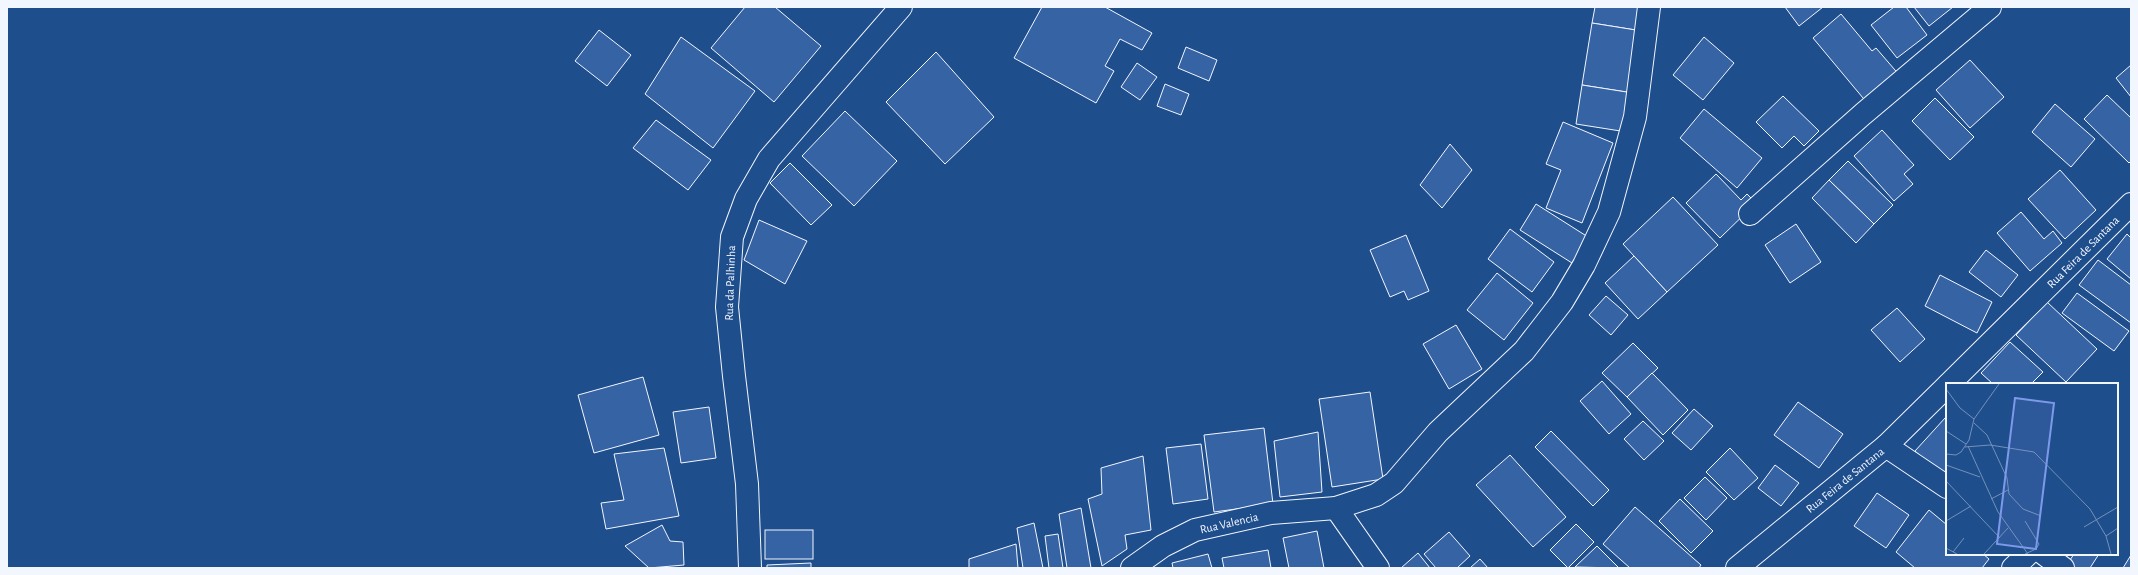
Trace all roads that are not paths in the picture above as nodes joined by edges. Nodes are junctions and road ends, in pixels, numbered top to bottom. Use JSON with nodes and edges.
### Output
{"nodes":[{"id":1,"x":901,"y":7,"type":"edge"},
{"id":2,"x":1649,"y":7,"type":"edge"},
{"id":3,"x":1990,"y":7,"type":"edge"},
{"id":4,"x":2131,"y":204,"type":"edge"},
{"id":5,"x":1750,"y":214,"type":"dead end"},
{"id":6,"x":1950,"y":383,"type":"edge"},
{"id":7,"x":1946,"y":387,"type":"edge"},
{"id":8,"x":1886,"y":446,"type":"junction"},
{"id":9,"x":1946,"y":486,"type":"edge"},
{"id":10,"x":1336,"y":508,"type":"junction"},
{"id":11,"x":2027,"y":555,"type":"edge"},
{"id":12,"x":2045,"y":555,"type":"edge"},
{"id":13,"x":750,"y":568,"type":"edge"},
{"id":14,"x":1132,"y":568,"type":"edge"},
{"id":15,"x":1378,"y":568,"type":"edge"},
{"id":16,"x":1737,"y":568,"type":"edge"},
{"id":17,"x":2013,"y":568,"type":"edge"},
{"id":18,"x":2063,"y":568,"type":"edge"}],
"edges":[{"from":1,"to":13,"type":"street","name":"Rua da Palhinha"},
{"from":2,"to":10,"type":"street","name":"Rua Valencia"},
{"from":3,"to":5,"type":"street"},
{"from":4,"to":6,"type":"street","name":"Rua Feira de Santana"},
{"from":7,"to":8,"type":"street","name":"Rua Feira de Santana"},
{"from":8,"to":9,"type":"street"},
{"from":8,"to":16,"type":"street","name":"Rua Feira de Santana"},
{"from":10,"to":14,"type":"street","name":"Rua Valencia"},
{"from":10,"to":15,"type":"street"},
{"from":11,"to":17,"type":"street"},
{"from":12,"to":18,"type":"street"}]}
